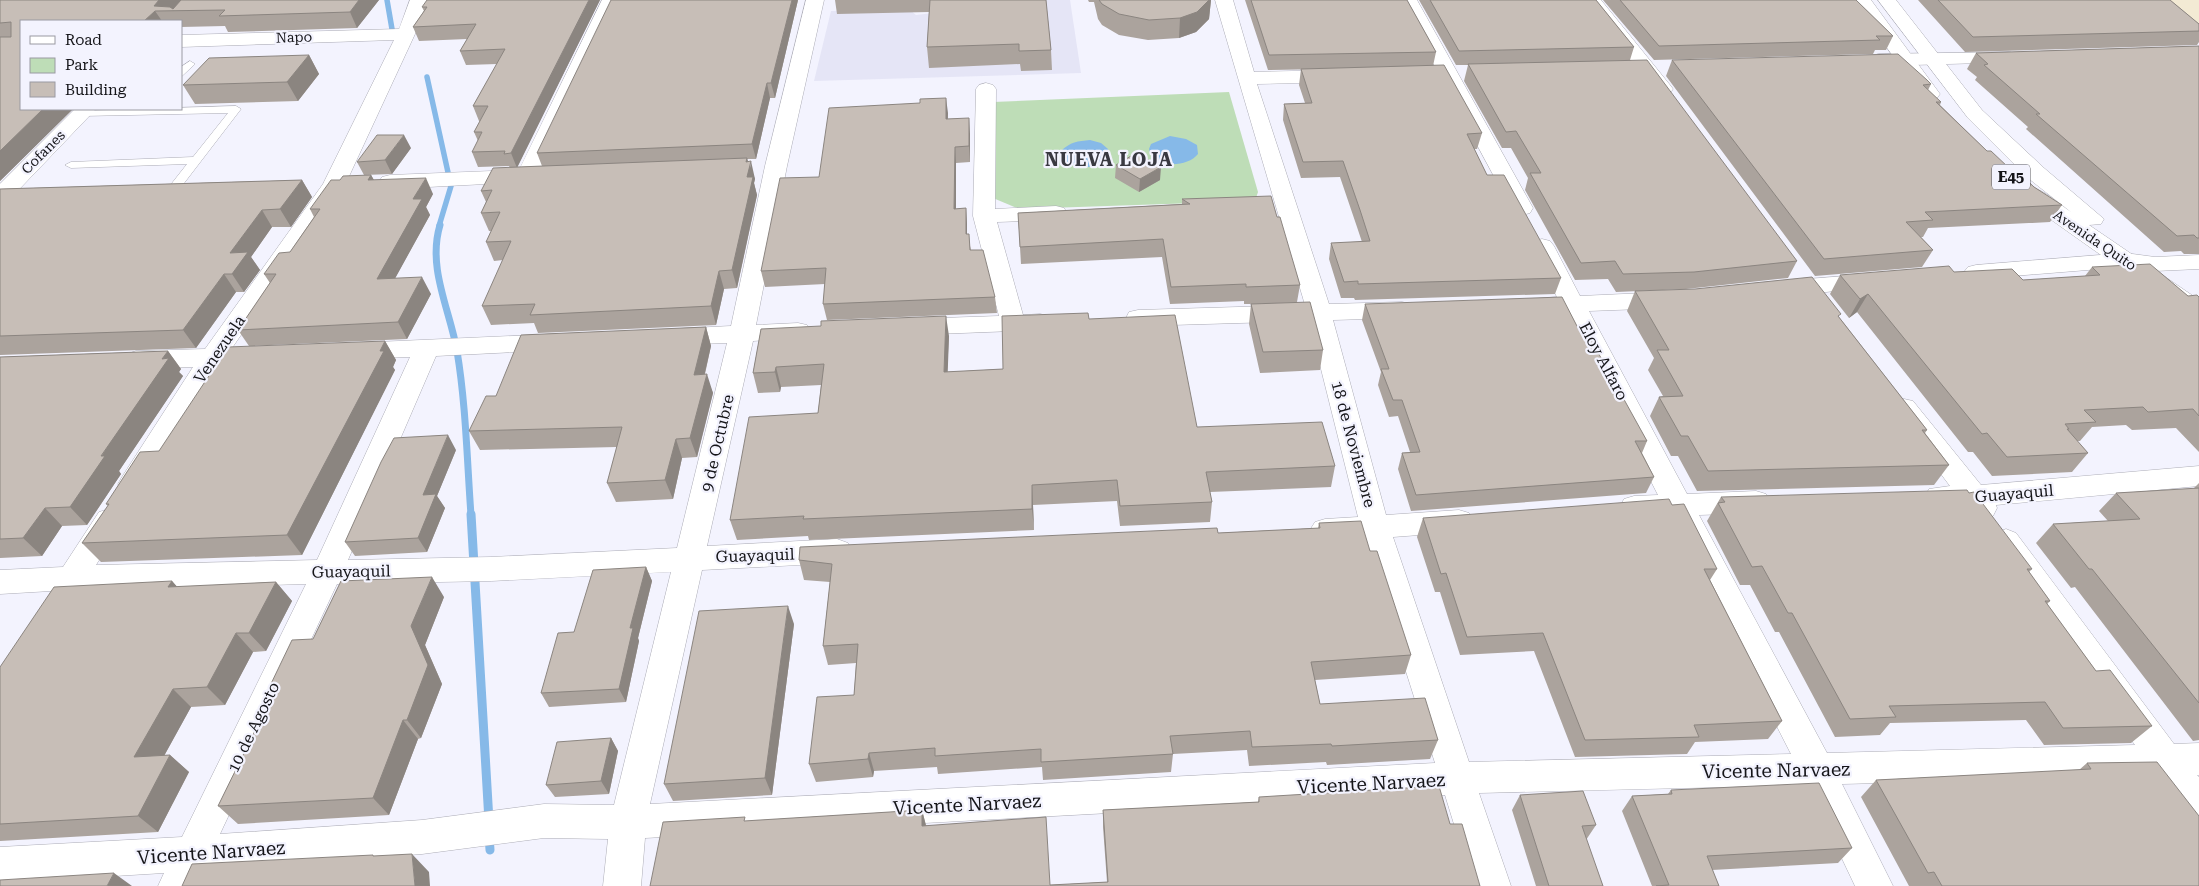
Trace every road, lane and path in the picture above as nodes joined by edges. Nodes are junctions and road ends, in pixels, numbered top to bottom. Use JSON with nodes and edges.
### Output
{"nodes":[{"id":1,"x":419,"y":0,"type":"edge"},
{"id":2,"x":611,"y":0,"type":"edge"},
{"id":3,"x":815,"y":0,"type":"edge"},
{"id":4,"x":1224,"y":0,"type":"edge"},
{"id":5,"x":1408,"y":0,"type":"edge"},
{"id":6,"x":1592,"y":0,"type":"edge"},
{"id":7,"x":1862,"y":0,"type":"edge"},
{"id":8,"x":1887,"y":0,"type":"edge"},
{"id":9,"x":406,"y":34,"type":"junction"},
{"id":10,"x":182,"y":41,"type":"edge"},
{"id":11,"x":2031,"y":57,"type":"edge"},
{"id":12,"x":1906,"y":59,"type":"junction"},
{"id":13,"x":1933,"y":60,"type":"junction"},
{"id":14,"x":1856,"y":61,"type":"edge"},
{"id":15,"x":190,"y":64,"type":"dead end"},
{"id":16,"x":182,"y":73,"type":"edge"},
{"id":17,"x":1352,"y":76,"type":"edge"},
{"id":18,"x":1246,"y":78,"type":"junction"},
{"id":19,"x":986,"y":89,"type":"dead end"},
{"id":20,"x":1942,"y":109,"type":"edge"},
{"id":21,"x":148,"y":110,"type":"edge"},
{"id":22,"x":182,"y":110,"type":"edge"},
{"id":23,"x":1678,"y":110,"type":"edge"},
{"id":24,"x":84,"y":111,"type":"edge"},
{"id":25,"x":196,"y":160,"type":"junction"},
{"id":26,"x":71,"y":165,"type":"dead end"},
{"id":27,"x":2012,"y":178,"type":"edge"},
{"id":28,"x":353,"y":184,"type":"junction"},
{"id":29,"x":305,"y":186,"type":"dead end"},
{"id":30,"x":200,"y":190,"type":"edge"},
{"id":31,"x":161,"y":192,"type":"joint"},
{"id":32,"x":0,"y":197,"type":"edge"},
{"id":33,"x":28,"y":198,"type":"edge"},
{"id":34,"x":1081,"y":212,"type":"edge"},
{"id":35,"x":984,"y":216,"type":"junction"},
{"id":36,"x":2125,"y":260,"type":"junction"},
{"id":37,"x":1790,"y":262,"type":"edge"},
{"id":38,"x":2199,"y":262,"type":"edge"},
{"id":39,"x":2156,"y":264,"type":"junction"},
{"id":40,"x":1956,"y":274,"type":"edge"},
{"id":41,"x":1897,"y":279,"type":"edge"},
{"id":42,"x":1808,"y":286,"type":"junction"},
{"id":43,"x":1761,"y":291,"type":"edge"},
{"id":44,"x":2199,"y":292,"type":"edge"},
{"id":45,"x":1686,"y":299,"type":"edge"},
{"id":46,"x":1574,"y":304,"type":"junction"},
{"id":47,"x":1505,"y":306,"type":"edge"},
{"id":48,"x":1427,"y":309,"type":"edge"},
{"id":49,"x":1826,"y":310,"type":"edge"},
{"id":50,"x":1319,"y":312,"type":"junction"},
{"id":51,"x":2199,"y":312,"type":"edge"},
{"id":52,"x":1112,"y":319,"type":"edge"},
{"id":53,"x":1063,"y":321,"type":"edge"},
{"id":54,"x":1013,"y":322,"type":"junction"},
{"id":55,"x":888,"y":328,"type":"edge"},
{"id":56,"x":820,"y":331,"type":"edge"},
{"id":57,"x":742,"y":334,"type":"junction"},
{"id":58,"x":653,"y":338,"type":"edge"},
{"id":59,"x":583,"y":341,"type":"edge"},
{"id":60,"x":427,"y":348,"type":"junction"},
{"id":61,"x":329,"y":352,"type":"edge"},
{"id":62,"x":280,"y":355,"type":"edge"},
{"id":63,"x":212,"y":358,"type":"junction"},
{"id":64,"x":115,"y":361,"type":"edge"},
{"id":65,"x":1888,"y":387,"type":"edge"},
{"id":66,"x":2199,"y":476,"type":"edge"},
{"id":67,"x":1974,"y":496,"type":"junction"},
{"id":68,"x":1915,"y":498,"type":"edge"},
{"id":69,"x":1778,"y":501,"type":"edge"},
{"id":70,"x":1679,"y":504,"type":"junction"},
{"id":71,"x":1610,"y":509,"type":"edge"},
{"id":72,"x":1483,"y":519,"type":"edge"},
{"id":73,"x":1375,"y":527,"type":"junction"},
{"id":74,"x":1296,"y":531,"type":"edge"},
{"id":75,"x":860,"y":550,"type":"edge"},
{"id":76,"x":691,"y":558,"type":"junction"},
{"id":77,"x":328,"y":570,"type":"junction"},
{"id":78,"x":73,"y":577,"type":"junction"},
{"id":79,"x":0,"y":582,"type":"edge"},
{"id":80,"x":52,"y":609,"type":"edge"},
{"id":81,"x":2199,"y":758,"type":"edge"},
{"id":82,"x":2165,"y":760,"type":"junction"},
{"id":83,"x":1817,"y":769,"type":"junction"},
{"id":84,"x":1459,"y":778,"type":"junction"},
{"id":85,"x":2199,"y":806,"type":"edge"},
{"id":86,"x":628,"y":822,"type":"junction"},
{"id":87,"x":192,"y":854,"type":"junction"},
{"id":88,"x":0,"y":865,"type":"edge"},
{"id":89,"x":177,"y":886,"type":"edge"},
{"id":90,"x":622,"y":886,"type":"edge"},
{"id":91,"x":1492,"y":886,"type":"edge"},
{"id":92,"x":1874,"y":886,"type":"edge"}],
"edges":[{"from":1,"to":9,"type":"main road","name":"Venezuela"},
{"from":2,"to":28,"type":"main road"},
{"from":3,"to":57,"type":"main road","name":"9 de Octubre"},
{"from":4,"to":18,"type":"main road","name":"18 de Noviembre"},
{"from":5,"to":46,"type":"main road","name":"Eloy Alfaro"},
{"from":6,"to":23,"type":"main road"},
{"from":7,"to":12,"type":"main road"},
{"from":8,"to":13,"type":"main road","name":"Avenida Quito","number":"E45"},
{"from":9,"to":10,"type":"main road","name":"Napo"},
{"from":9,"to":28,"type":"main road","name":"Venezuela"},
{"from":11,"to":13,"type":"main road"},
{"from":12,"to":13,"type":"main road"},
{"from":12,"to":14,"type":"main road"},
{"from":12,"to":20,"type":"main road"},
{"from":13,"to":39,"type":"main road","name":"Avenida Quito","number":"E45"},
{"from":15,"to":16,"type":"lane"},
{"from":17,"to":18,"type":"main road"},
{"from":18,"to":50,"type":"main road","name":"18 de Noviembre"},
{"from":19,"to":35,"type":"main road"},
{"from":21,"to":24,"type":"lane"},
{"from":22,"to":25,"type":"lane"},
{"from":24,"to":32,"type":"main road","name":"Cofanes"},
{"from":25,"to":26,"type":"lane"},
{"from":25,"to":31,"type":"lane"},
{"from":27,"to":36,"type":"main road","name":"Avenida Quito","number":"E45"},
{"from":28,"to":29,"type":"main road"},
{"from":28,"to":63,"type":"main road","name":"Venezuela"},
{"from":30,"to":31,"type":"main road"},
{"from":32,"to":33,"type":"main road"},
{"from":34,"to":35,"type":"main road"},
{"from":35,"to":54,"type":"main road"},
{"from":36,"to":39,"type":"main road"},
{"from":36,"to":40,"type":"main road"},
{"from":36,"to":51,"type":"main road","name":"Avenida Quito","number":"E45"},
{"from":37,"to":42,"type":"main road"},
{"from":38,"to":39,"type":"main road"},
{"from":39,"to":44,"type":"main road","name":"Avenida Quito","number":"E45"},
{"from":41,"to":42,"type":"main road"},
{"from":42,"to":43,"type":"main road"},
{"from":42,"to":49,"type":"main road"},
{"from":45,"to":46,"type":"main road"},
{"from":46,"to":47,"type":"main road"},
{"from":46,"to":70,"type":"main road","name":"Eloy Alfaro"},
{"from":48,"to":50,"type":"main road"},
{"from":50,"to":52,"type":"main road"},
{"from":50,"to":73,"type":"main road","name":"18 de Noviembre"},
{"from":53,"to":54,"type":"main road"},
{"from":54,"to":55,"type":"main road"},
{"from":56,"to":57,"type":"main road"},
{"from":57,"to":58,"type":"main road"},
{"from":57,"to":76,"type":"main road","name":"9 de Octubre"},
{"from":59,"to":60,"type":"main road"},
{"from":60,"to":61,"type":"main road"},
{"from":60,"to":77,"type":"main road","name":"10 de Agosto"},
{"from":62,"to":63,"type":"main road"},
{"from":63,"to":64,"type":"main road"},
{"from":63,"to":78,"type":"main road","name":"Venezuela"},
{"from":65,"to":67,"type":"main road"},
{"from":66,"to":67,"type":"main road","name":"Guayaquil"},
{"from":67,"to":68,"type":"main road","name":"Guayaquil"},
{"from":67,"to":82,"type":"main road"},
{"from":69,"to":70,"type":"main road"},
{"from":70,"to":71,"type":"main road"},
{"from":70,"to":83,"type":"main road","name":"Eloy Alfaro"},
{"from":72,"to":73,"type":"main road"},
{"from":73,"to":74,"type":"main road"},
{"from":73,"to":84,"type":"main road","name":"18 de Noviembre"},
{"from":75,"to":76,"type":"main road","name":"Guayaquil"},
{"from":76,"to":77,"type":"main road","name":"Guayaquil"},
{"from":76,"to":86,"type":"main road","name":"9 de Octubre"},
{"from":77,"to":78,"type":"main road","name":"Guayaquil"},
{"from":77,"to":87,"type":"main road","name":"10 de Agosto"},
{"from":78,"to":79,"type":"main road","name":"Guayaquil"},
{"from":78,"to":80,"type":"main road","name":"Venezuela"},
{"from":81,"to":82,"type":"main road","name":"Vicente Narvaez"},
{"from":82,"to":83,"type":"main road","name":"Vicente Narvaez"},
{"from":82,"to":85,"type":"main road"},
{"from":83,"to":84,"type":"main road","name":"Vicente Narvaez"},
{"from":83,"to":92,"type":"main road","name":"Eloy Alfaro"},
{"from":84,"to":86,"type":"main road","name":"Vicente Narvaez"},
{"from":84,"to":91,"type":"main road","name":"18 de Noviembre"},
{"from":86,"to":87,"type":"main road","name":"Vicente Narvaez"},
{"from":86,"to":90,"type":"main road","name":"9 de Octubre"},
{"from":87,"to":88,"type":"main road","name":"Vicente Narvaez"},
{"from":87,"to":89,"type":"main road","name":"10 de Agosto"}]}
